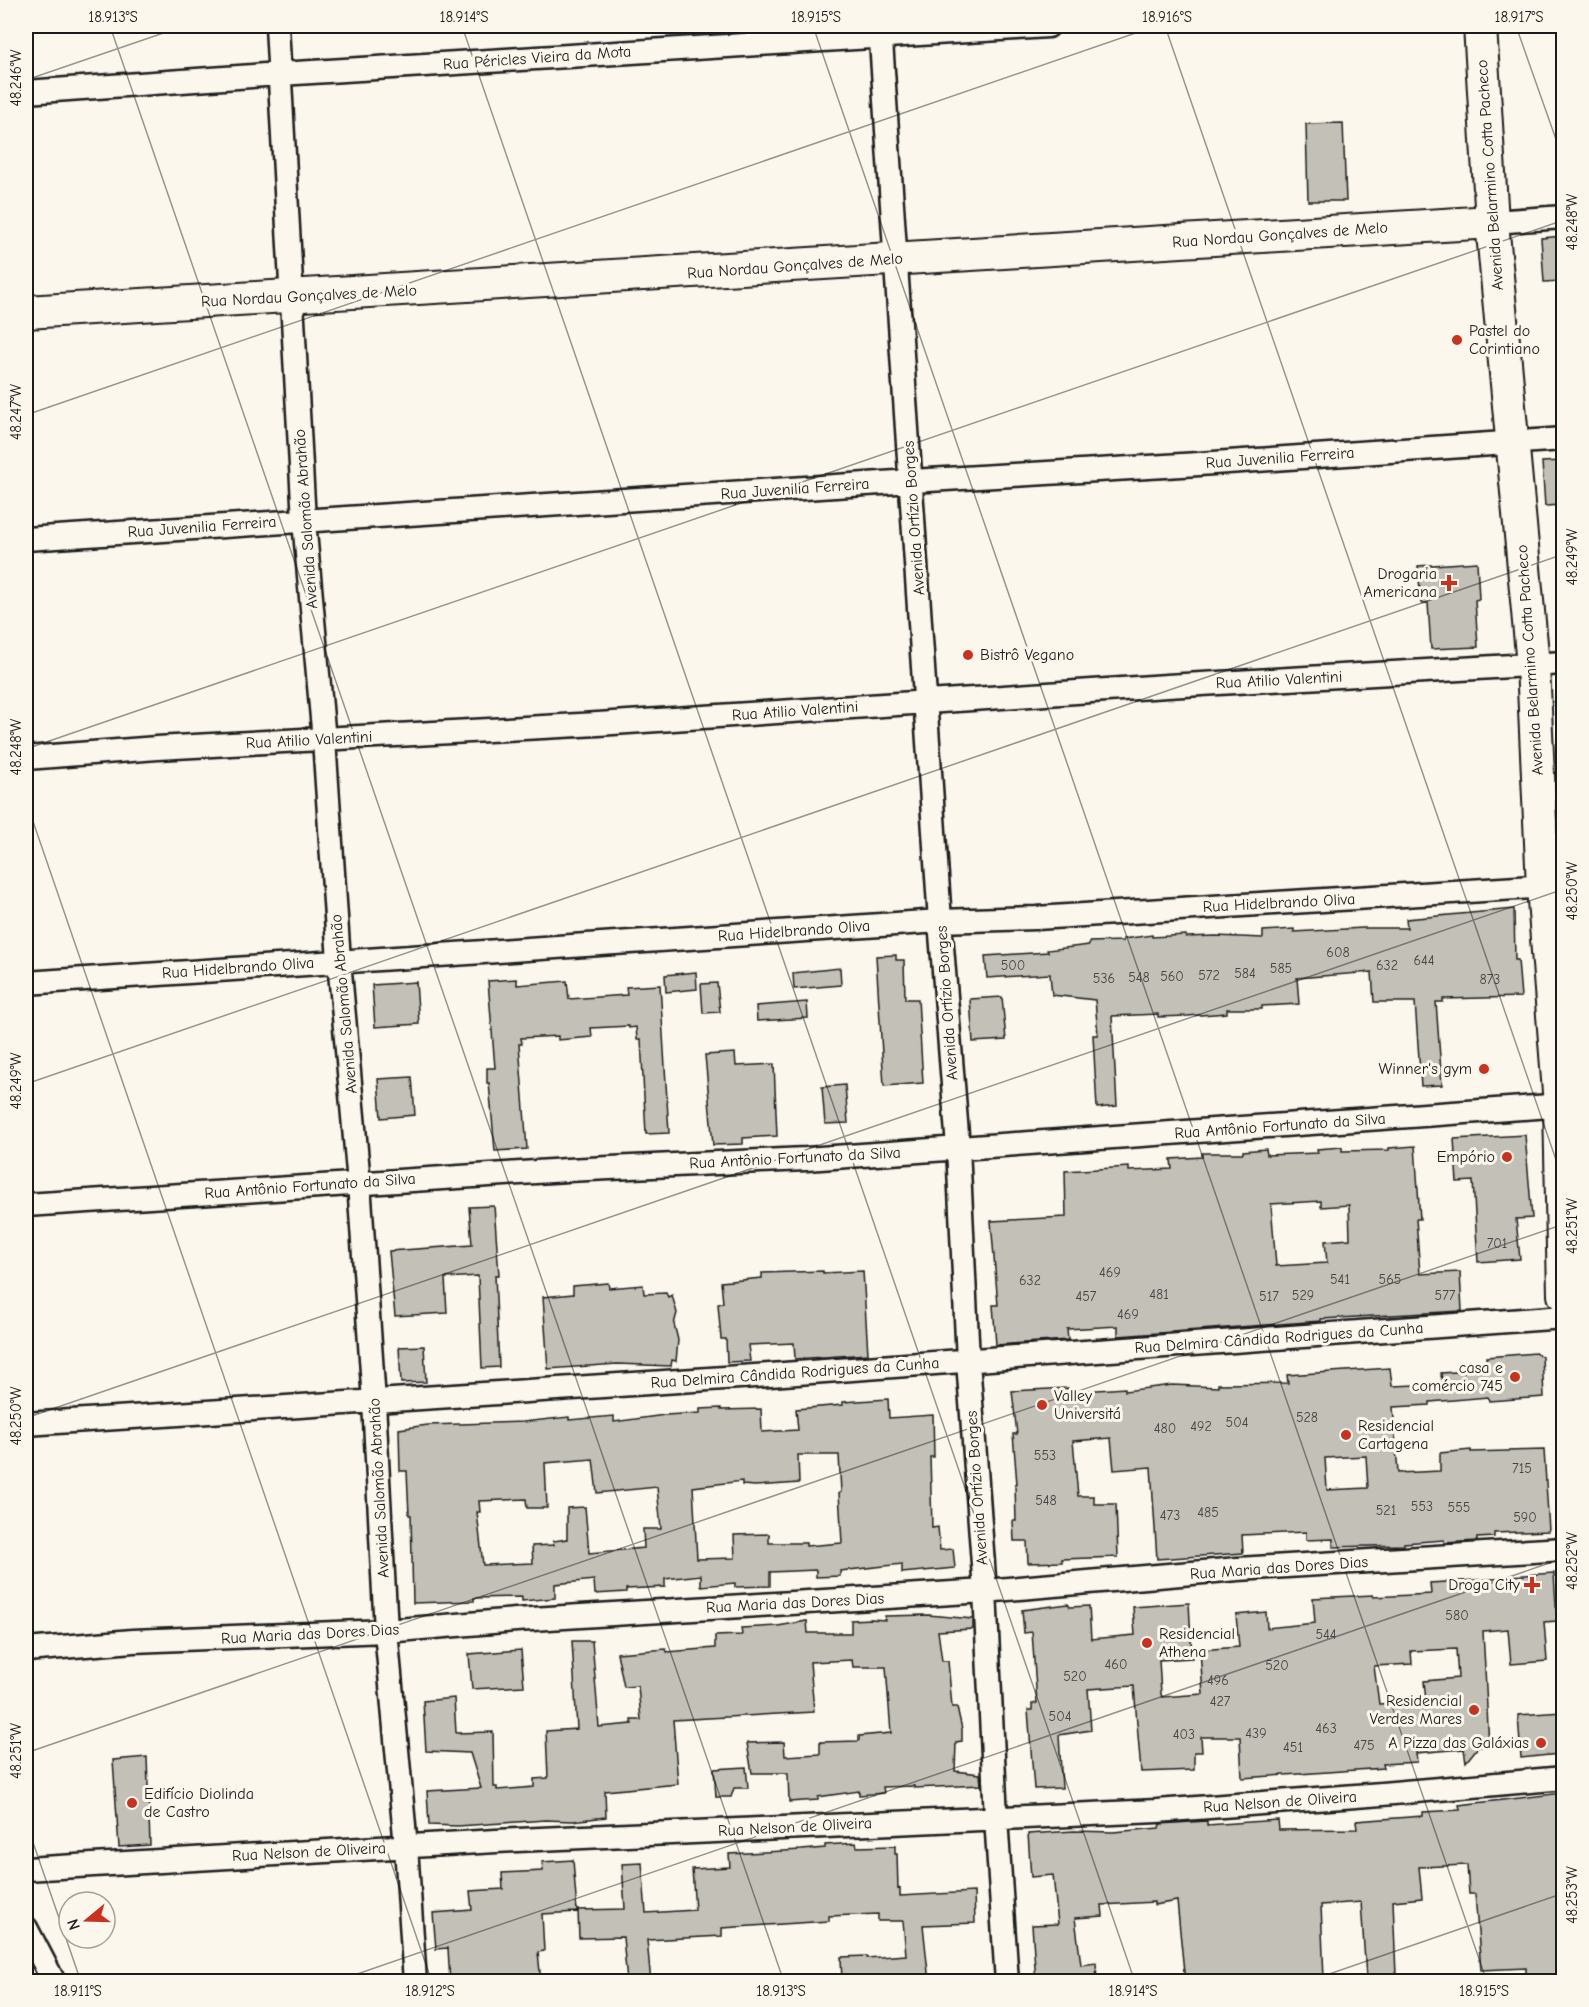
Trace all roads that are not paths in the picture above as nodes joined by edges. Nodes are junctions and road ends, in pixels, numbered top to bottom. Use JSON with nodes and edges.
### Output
{"nodes":[{"id":1,"x":277,"y":26,"type":"edge"},
{"id":2,"x":1048,"y":26,"type":"edge"},
{"id":3,"x":1480,"y":26,"type":"edge"},
{"id":4,"x":880,"y":31,"type":"edge"},
{"id":5,"x":280,"y":74,"type":"junction"},
{"id":6,"x":26,"y":93,"type":"edge"},
{"id":7,"x":1563,"y":217,"type":"edge"},
{"id":8,"x":1492,"y":222,"type":"junction"},
{"id":9,"x":895,"y":260,"type":"junction"},
{"id":10,"x":292,"y":297,"type":"junction"},
{"id":11,"x":26,"y":312,"type":"edge"},
{"id":12,"x":1563,"y":439,"type":"edge"},
{"id":13,"x":1513,"y":443,"type":"junction"},
{"id":14,"x":912,"y":481,"type":"junction"},
{"id":15,"x":304,"y":520,"type":"junction"},
{"id":16,"x":26,"y":539,"type":"edge"},
{"id":17,"x":1563,"y":663,"type":"edge"},
{"id":18,"x":1533,"y":665,"type":"junction"},
{"id":19,"x":926,"y":702,"type":"junction"},
{"id":20,"x":324,"y":740,"type":"junction"},
{"id":21,"x":26,"y":758,"type":"edge"},
{"id":22,"x":1553,"y":886,"type":"edge"},
{"id":23,"x":940,"y":921,"type":"junction"},
{"id":24,"x":339,"y":961,"type":"junction"},
{"id":25,"x":26,"y":983,"type":"edge"},
{"id":26,"x":1562,"y":1105,"type":"edge"},
{"id":27,"x":958,"y":1147,"type":"junction"},
{"id":28,"x":359,"y":1183,"type":"junction"},
{"id":29,"x":26,"y":1205,"type":"edge"},
{"id":30,"x":1563,"y":1295,"type":"edge"},
{"id":31,"x":1563,"y":1317,"type":"edge"},
{"id":32,"x":968,"y":1361,"type":"junction"},
{"id":33,"x":374,"y":1402,"type":"junction"},
{"id":34,"x":26,"y":1424,"type":"edge"},
{"id":35,"x":1563,"y":1549,"type":"edge"},
{"id":36,"x":985,"y":1591,"type":"junction"},
{"id":37,"x":386,"y":1631,"type":"junction"},
{"id":38,"x":26,"y":1650,"type":"edge"},
{"id":39,"x":1563,"y":1778,"type":"edge"},
{"id":40,"x":996,"y":1818,"type":"junction"},
{"id":41,"x":406,"y":1847,"type":"junction"},
{"id":42,"x":26,"y":1869,"type":"edge"},
{"id":43,"x":26,"y":1928,"type":"edge"},
{"id":44,"x":54,"y":1982,"type":"edge"},
{"id":45,"x":415,"y":1982,"type":"edge"},
{"id":46,"x":1007,"y":1982,"type":"edge"}],
"edges":[{"from":1,"to":5,"type":"street","name":"Avenida Salomão Abrahão"},
{"from":2,"to":4,"type":"street","name":"Rua Péricles Vieira da Mota"},
{"from":3,"to":8,"type":"street","name":"Avenida Belarmino Cotta Pacheco"},
{"from":4,"to":5,"type":"street","name":"Rua Péricles Vieira da Mota"},
{"from":4,"to":9,"type":"street","name":"Avenida Ortízio Borges"},
{"from":5,"to":6,"type":"street","name":"Rua Péricles Vieira da Mota"},
{"from":5,"to":10,"type":"street","name":"Avenida Salomão Abrahão"},
{"from":7,"to":8,"type":"street","name":"Rua Nordau Gonçalves de Melo"},
{"from":8,"to":9,"type":"street","name":"Rua Nordau Gonçalves de Melo"},
{"from":8,"to":13,"type":"street","name":"Avenida Belarmino Cotta Pacheco"},
{"from":9,"to":10,"type":"street","name":"Rua Nordau Gonçalves de Melo"},
{"from":9,"to":14,"type":"street","name":"Avenida Ortízio Borges"},
{"from":10,"to":11,"type":"street","name":"Rua Nordau Gonçalves de Melo"},
{"from":10,"to":15,"type":"street","name":"Avenida Salomão Abrahão"},
{"from":12,"to":13,"type":"street","name":"Rua Juvenilia Ferreira"},
{"from":13,"to":14,"type":"street","name":"Rua Juvenilia Ferreira"},
{"from":13,"to":18,"type":"street","name":"Avenida Belarmino Cotta Pacheco"},
{"from":14,"to":15,"type":"street","name":"Rua Juvenilia Ferreira"},
{"from":14,"to":19,"type":"street","name":"Avenida Ortízio Borges"},
{"from":15,"to":16,"type":"street","name":"Rua Juvenilia Ferreira"},
{"from":15,"to":20,"type":"street","name":"Avenida Salomão Abrahão"},
{"from":17,"to":18,"type":"street","name":"Rua Atilio Valentini"},
{"from":18,"to":19,"type":"street","name":"Rua Atilio Valentini"},
{"from":18,"to":22,"type":"street","name":"Avenida Belarmino Cotta Pacheco"},
{"from":19,"to":20,"type":"street","name":"Rua Atilio Valentini"},
{"from":19,"to":23,"type":"street","name":"Avenida Ortízio Borges"},
{"from":20,"to":21,"type":"street","name":"Rua Atilio Valentini"},
{"from":20,"to":24,"type":"street","name":"Avenida Salomão Abrahão"},
{"from":22,"to":23,"type":"street","name":"Rua Hidelbrando Oliva"},
{"from":22,"to":26,"type":"street","name":"Avenida Belarmino Cotta Pacheco"},
{"from":23,"to":24,"type":"street","name":"Rua Hidelbrando Oliva"},
{"from":23,"to":27,"type":"street","name":"Avenida Ortízio Borges"},
{"from":24,"to":25,"type":"street","name":"Rua Hidelbrando Oliva"},
{"from":24,"to":28,"type":"street","name":"Avenida Salomão Abrahão"},
{"from":26,"to":27,"type":"street","name":"Rua Antônio Fortunato da Silva"},
{"from":26,"to":30,"type":"street","name":"Avenida Belarmino Cotta Pacheco"},
{"from":27,"to":28,"type":"street","name":"Rua Antônio Fortunato da Silva"},
{"from":27,"to":32,"type":"street","name":"Avenida Ortízio Borges"},
{"from":28,"to":29,"type":"street","name":"Rua Antônio Fortunato da Silva"},
{"from":28,"to":33,"type":"street","name":"Avenida Salomão Abrahão"},
{"from":31,"to":32,"type":"street","name":"Rua Delmira Cândida Rodrigues da Cunha"},
{"from":32,"to":33,"type":"street","name":"Rua Delmira Cândida Rodrigues da Cunha"},
{"from":32,"to":36,"type":"street","name":"Avenida Ortízio Borges"},
{"from":33,"to":34,"type":"street","name":"Rua Delmira Cândida Rodrigues da Cunha"},
{"from":33,"to":37,"type":"street","name":"Avenida Salomão Abrahão"},
{"from":35,"to":36,"type":"street","name":"Rua Maria das Dores Dias"},
{"from":36,"to":37,"type":"street","name":"Rua Maria das Dores Dias"},
{"from":36,"to":40,"type":"street","name":"Avenida Ortízio Borges"},
{"from":37,"to":38,"type":"street","name":"Rua Maria das Dores Dias"},
{"from":37,"to":41,"type":"street","name":"Avenida Salomão Abrahão"},
{"from":39,"to":40,"type":"street","name":"Rua Nelson de Oliveira"},
{"from":40,"to":41,"type":"street","name":"Rua Nelson de Oliveira"},
{"from":40,"to":46,"type":"street","name":"Avenida Ortízio Borges"},
{"from":41,"to":42,"type":"street","name":"Rua Nelson de Oliveira"},
{"from":41,"to":45,"type":"street","name":"Avenida Salomão Abrahão"},
{"from":43,"to":44,"type":"street"}]}
